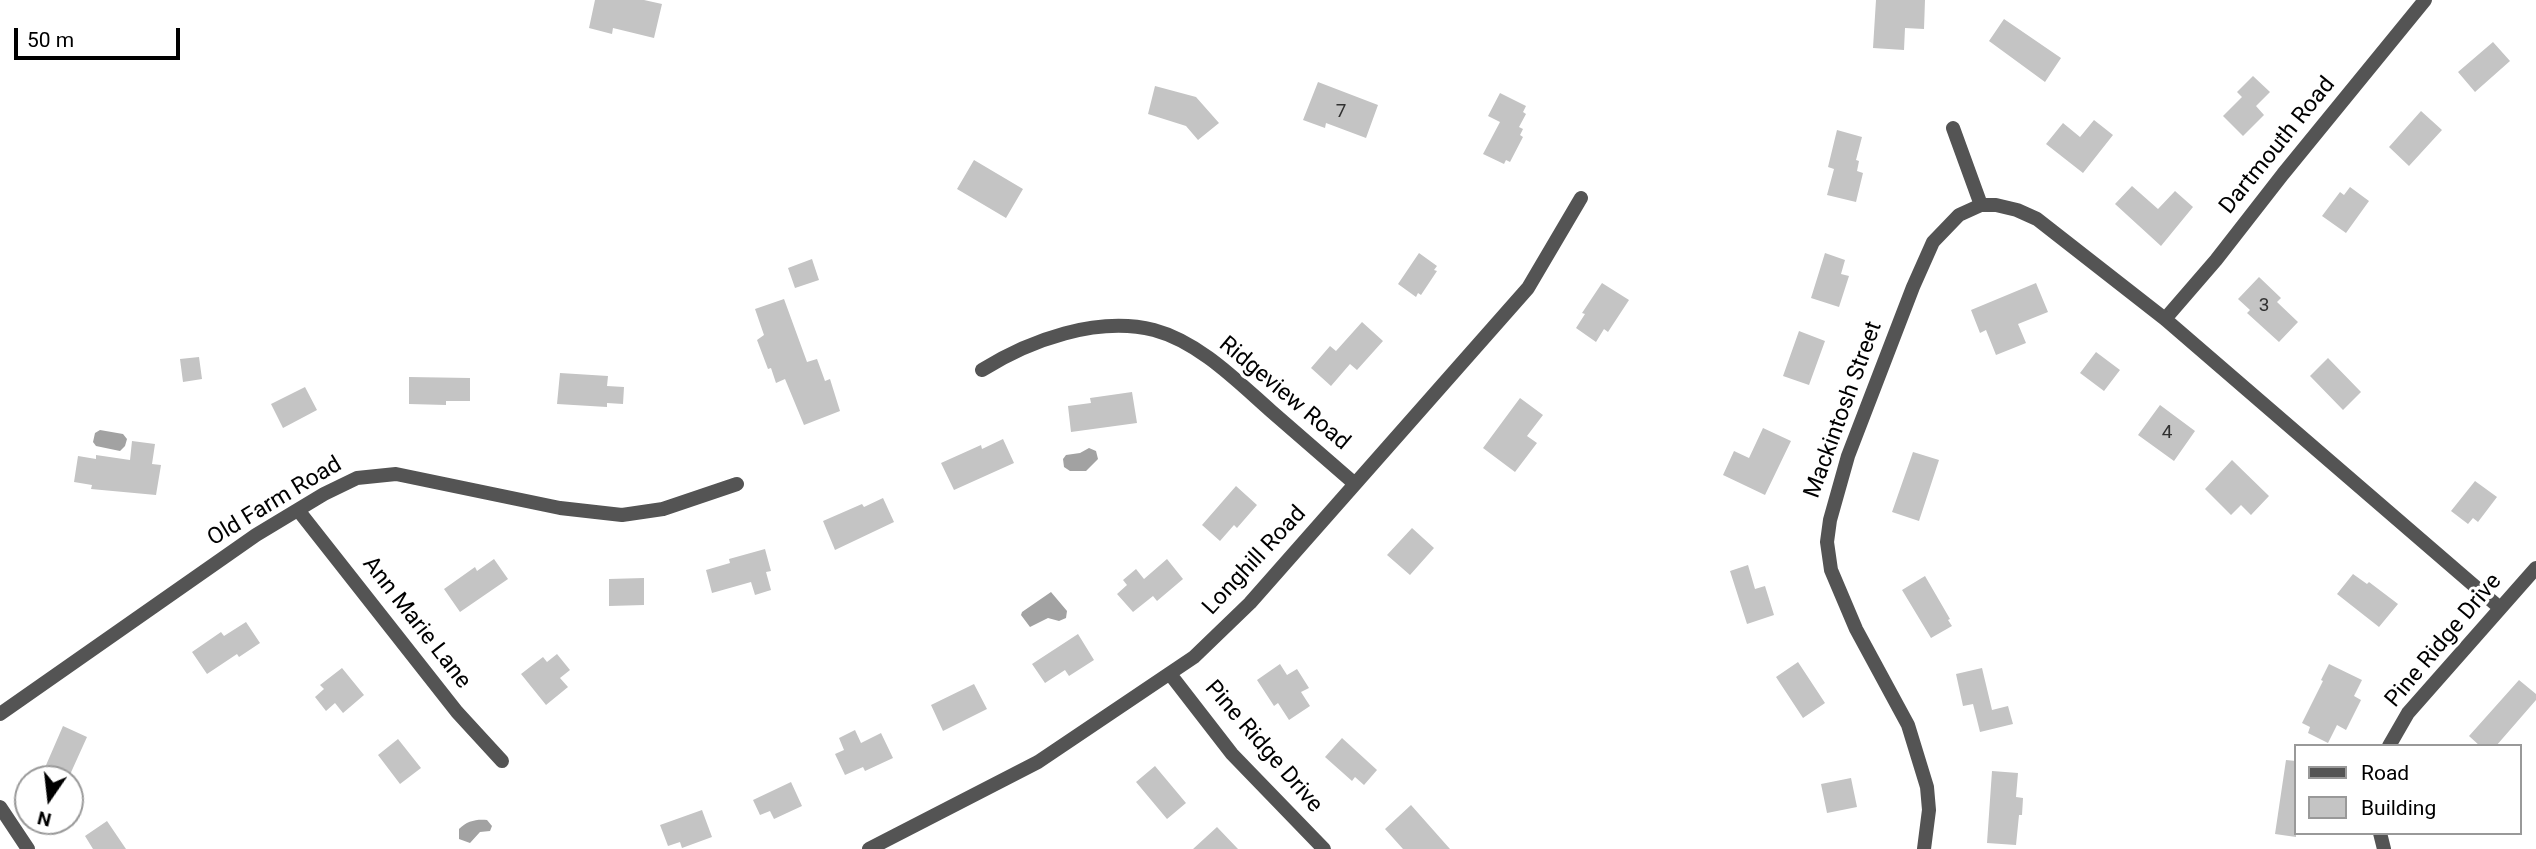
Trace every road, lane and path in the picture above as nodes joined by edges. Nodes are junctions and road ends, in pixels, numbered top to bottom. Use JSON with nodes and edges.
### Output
{"nodes":[{"id":1,"x":2425,"y":0,"type":"edge"},
{"id":2,"x":1954,"y":128,"type":"dead end"},
{"id":3,"x":1581,"y":198,"type":"dead end"},
{"id":4,"x":1981,"y":205,"type":"junction"},
{"id":5,"x":2165,"y":319,"type":"junction"},
{"id":6,"x":982,"y":370,"type":"dead end"},
{"id":7,"x":737,"y":484,"type":"dead end"},
{"id":8,"x":1355,"y":484,"type":"junction"},
{"id":9,"x":298,"y":510,"type":"junction"},
{"id":10,"x":2535,"y":573,"type":"edge"},
{"id":11,"x":2500,"y":608,"type":"junction"},
{"id":12,"x":1170,"y":674,"type":"junction"},
{"id":13,"x":0,"y":714,"type":"edge"},
{"id":14,"x":2390,"y":744,"type":"edge"},
{"id":15,"x":502,"y":761,"type":"dead end"},
{"id":16,"x":0,"y":807,"type":"edge"},
{"id":17,"x":28,"y":849,"type":"edge"},
{"id":18,"x":869,"y":849,"type":"edge"},
{"id":19,"x":1324,"y":849,"type":"edge"},
{"id":20,"x":1924,"y":849,"type":"edge"}],
"edges":[{"from":1,"to":5,"type":"street","name":"Dartmouth Road"},
{"from":2,"to":4,"type":"street"},
{"from":3,"to":8,"type":"street","name":"Longhill Road"},
{"from":4,"to":5,"type":"street"},
{"from":4,"to":20,"type":"street","name":"Mackintosh Street"},
{"from":5,"to":11,"type":"street"},
{"from":6,"to":8,"type":"street","name":"Ridgeview Road"},
{"from":7,"to":9,"type":"street","name":"Old Farm Road"},
{"from":8,"to":12,"type":"street","name":"Longhill Road"},
{"from":9,"to":13,"type":"street","name":"Old Farm Road"},
{"from":9,"to":15,"type":"street","name":"Ann Marie Lane"},
{"from":10,"to":11,"type":"street","name":"Pine Ridge Drive"},
{"from":11,"to":14,"type":"street","name":"Pine Ridge Drive"},
{"from":12,"to":18,"type":"street","name":"Longhill Road"},
{"from":12,"to":19,"type":"street","name":"Pine Ridge Drive"},
{"from":16,"to":17,"type":"street"}]}
